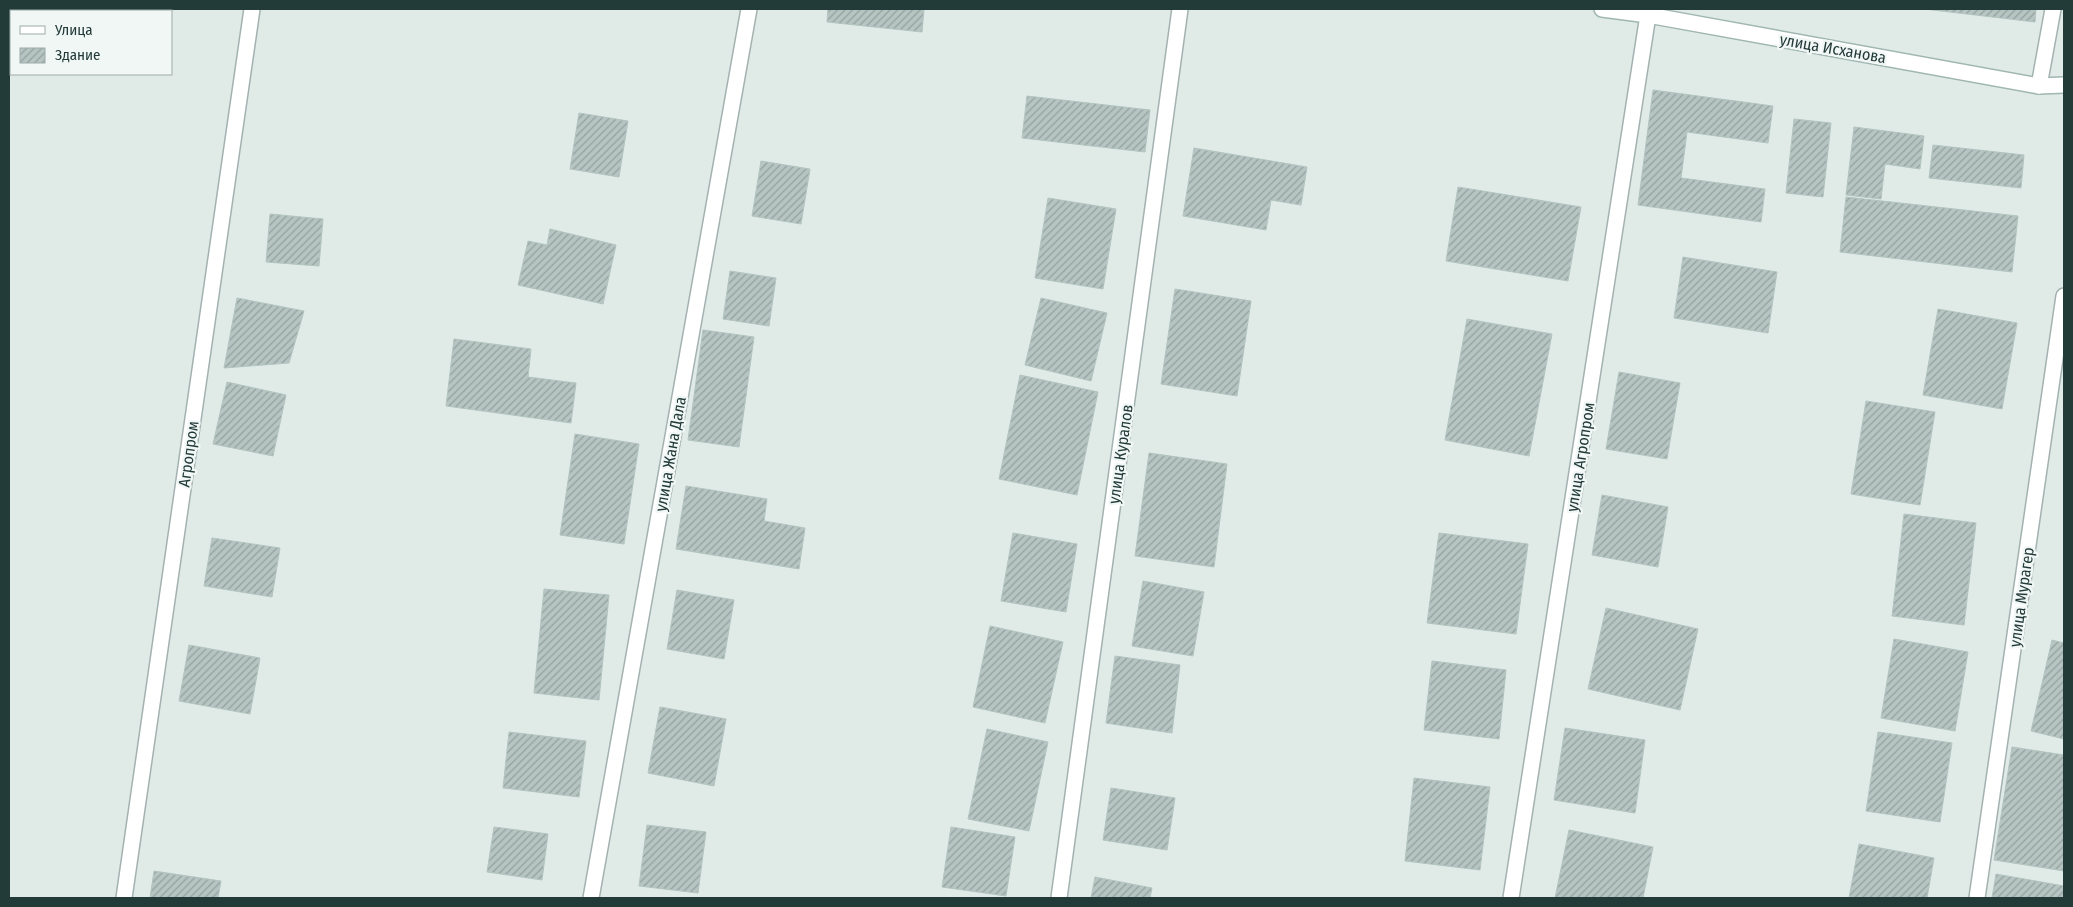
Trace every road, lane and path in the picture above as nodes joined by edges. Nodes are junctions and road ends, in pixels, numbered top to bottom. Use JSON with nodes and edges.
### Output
{"nodes":[{"id":1,"x":252,"y":9,"type":"edge"},
{"id":2,"x":749,"y":9,"type":"edge"},
{"id":3,"x":1180,"y":9,"type":"edge"},
{"id":4,"x":1602,"y":9,"type":"edge"},
{"id":5,"x":2053,"y":9,"type":"edge"},
{"id":6,"x":1648,"y":15,"type":"junction"},
{"id":7,"x":2064,"y":84,"type":"edge"},
{"id":8,"x":2039,"y":86,"type":"junction"},
{"id":9,"x":2064,"y":296,"type":"edge"},
{"id":10,"x":124,"y":898,"type":"edge"},
{"id":11,"x":591,"y":898,"type":"edge"},
{"id":12,"x":1059,"y":898,"type":"edge"},
{"id":13,"x":1511,"y":898,"type":"edge"},
{"id":14,"x":1977,"y":898,"type":"edge"}],
"edges":[{"from":1,"to":10,"type":"street","name":"Агропром"},
{"from":2,"to":11,"type":"street","name":"улица Жана Дала"},
{"from":3,"to":12,"type":"street","name":"улица Куралов"},
{"from":4,"to":6,"type":"street","name":"улица Исханова"},
{"from":5,"to":8,"type":"street"},
{"from":6,"to":8,"type":"street","name":"улица Исханова"},
{"from":6,"to":13,"type":"street","name":"улица Агропром"},
{"from":7,"to":8,"type":"street","name":"улица Исханова"},
{"from":9,"to":14,"type":"street","name":"улица Мурагер"}]}
